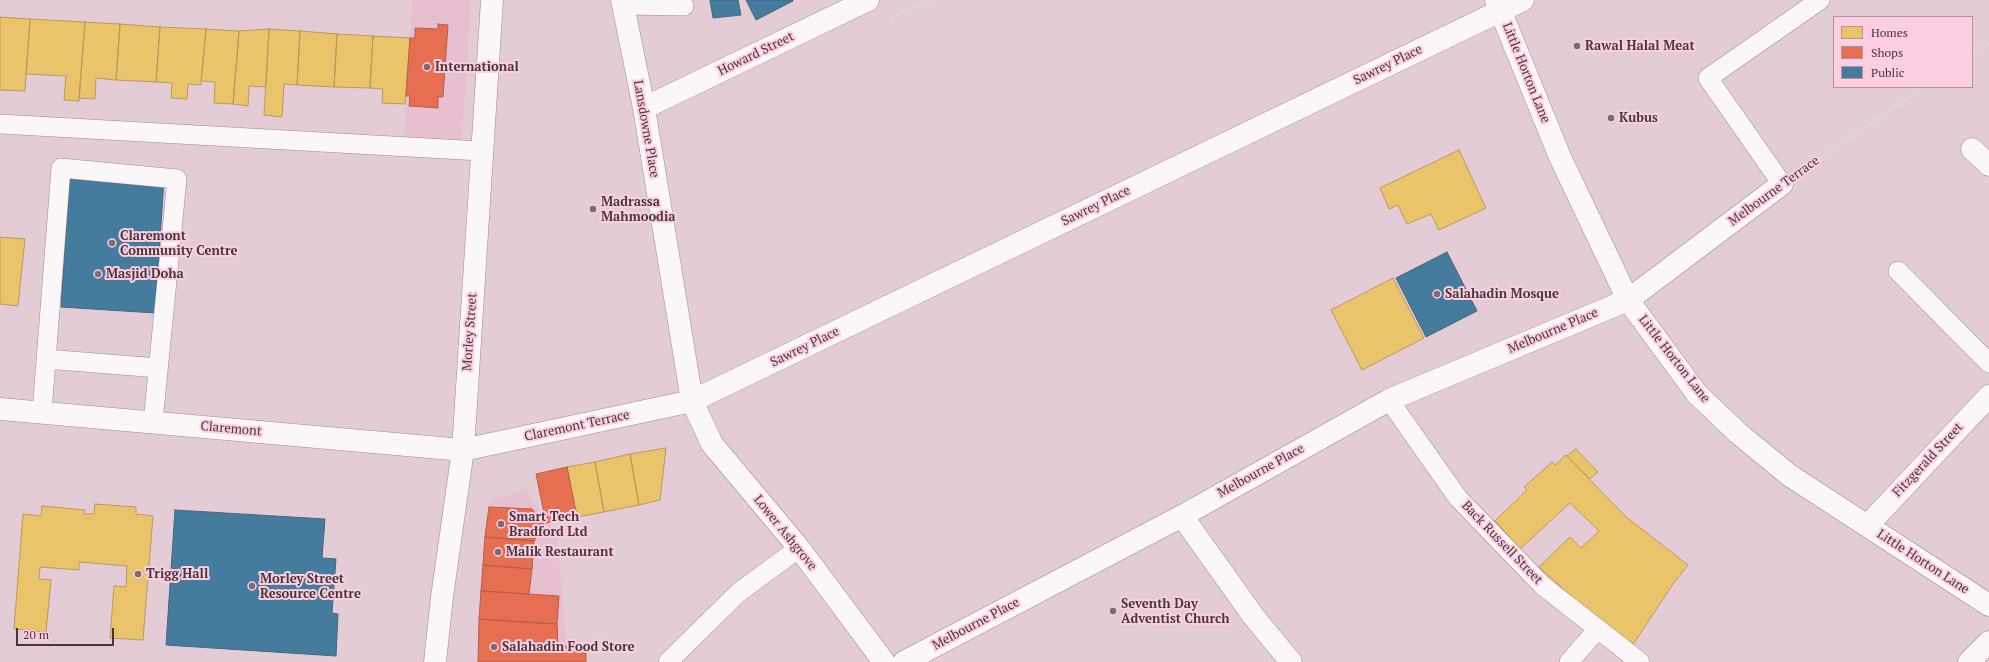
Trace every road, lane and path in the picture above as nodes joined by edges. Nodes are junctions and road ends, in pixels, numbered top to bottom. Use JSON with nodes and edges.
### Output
{"nodes":[{"id":1,"x":492,"y":0,"type":"edge"},
{"id":2,"x":868,"y":0,"type":"edge"},
{"id":3,"x":1523,"y":0,"type":"edge"},
{"id":4,"x":1820,"y":0,"type":"edge"},
{"id":5,"x":622,"y":2,"type":"edge"},
{"id":6,"x":1498,"y":5,"type":"edge"},
{"id":7,"x":684,"y":6,"type":"dead end"},
{"id":8,"x":1989,"y":43,"type":"edge"},
{"id":9,"x":1973,"y":54,"type":"edge"},
{"id":10,"x":1923,"y":88,"type":"edge"},
{"id":11,"x":644,"y":108,"type":"junction"},
{"id":12,"x":0,"y":124,"type":"edge"},
{"id":13,"x":1972,"y":149,"type":"dead end"},
{"id":14,"x":481,"y":151,"type":"junction"},
{"id":15,"x":1989,"y":165,"type":"edge"},
{"id":16,"x":1782,"y":184,"type":"junction"},
{"id":17,"x":1898,"y":271,"type":"dead end"},
{"id":18,"x":1628,"y":300,"type":"junction"},
{"id":19,"x":46,"y":359,"type":"junction"},
{"id":20,"x":1989,"y":363,"type":"edge"},
{"id":21,"x":158,"y":368,"type":"junction"},
{"id":22,"x":1989,"y":396,"type":"edge"},
{"id":23,"x":1389,"y":400,"type":"junction"},
{"id":24,"x":692,"y":402,"type":"junction"},
{"id":25,"x":0,"y":409,"type":"edge"},
{"id":26,"x":42,"y":412,"type":"junction"},
{"id":27,"x":153,"y":422,"type":"junction"},
{"id":28,"x":463,"y":450,"type":"junction"},
{"id":29,"x":1182,"y":516,"type":"junction"},
{"id":30,"x":1868,"y":525,"type":"junction"},
{"id":31,"x":799,"y":548,"type":"junction"},
{"id":32,"x":1989,"y":605,"type":"edge"},
{"id":33,"x":1597,"y":630,"type":"junction"},
{"id":34,"x":1989,"y":642,"type":"edge"},
{"id":35,"x":435,"y":662,"type":"edge"},
{"id":36,"x":668,"y":662,"type":"edge"},
{"id":37,"x":884,"y":662,"type":"edge"},
{"id":38,"x":904,"y":662,"type":"edge"},
{"id":39,"x":1291,"y":662,"type":"edge"},
{"id":40,"x":1569,"y":662,"type":"edge"},
{"id":41,"x":1640,"y":662,"type":"edge"},
{"id":42,"x":1969,"y":662,"type":"edge"}],
"edges":[{"from":1,"to":14,"type":"street","name":"Morley Street"},
{"from":2,"to":11,"type":"street","name":"Howard Street"},
{"from":3,"to":6,"type":"street","name":"Sawrey Place"},
{"from":4,"to":16,"type":"lane"},
{"from":5,"to":7,"type":"lane"},
{"from":5,"to":11,"type":"street","name":"Lansdowne Place"},
{"from":6,"to":18,"type":"street","name":"Little Horton Lane"},
{"from":6,"to":24,"type":"street","name":"Sawrey Place"},
{"from":8,"to":9,"type":"path"},
{"from":10,"to":16,"type":"path","name":"Melbourne Terrace"},
{"from":11,"to":24,"type":"street","name":"Lansdowne Place"},
{"from":12,"to":14,"type":"lane"},
{"from":13,"to":15,"type":"street"},
{"from":14,"to":28,"type":"street","name":"Morley Street"},
{"from":16,"to":18,"type":"street","name":"Melbourne Terrace"},
{"from":17,"to":20,"type":"lane"},
{"from":18,"to":23,"type":"street","name":"Melbourne Place"},
{"from":18,"to":30,"type":"street","name":"Little Horton Lane"},
{"from":19,"to":21,"type":"lane"},
{"from":19,"to":21,"type":"lane"},
{"from":19,"to":26,"type":"lane"},
{"from":21,"to":27,"type":"lane"},
{"from":22,"to":30,"type":"street","name":"Fitzgerald Street"},
{"from":23,"to":29,"type":"street","name":"Melbourne Place"},
{"from":23,"to":33,"type":"lane","name":"Back Russell Street"},
{"from":24,"to":28,"type":"street","name":"Claremont Terrace"},
{"from":24,"to":31,"type":"street","name":"Lower Ashgrove"},
{"from":25,"to":26,"type":"street","name":"Claremont"},
{"from":26,"to":27,"type":"street","name":"Claremont"},
{"from":27,"to":28,"type":"street","name":"Claremont"},
{"from":28,"to":35,"type":"street","name":"Morley Street"},
{"from":29,"to":38,"type":"street","name":"Melbourne Place"},
{"from":29,"to":39,"type":"street"},
{"from":30,"to":32,"type":"street","name":"Little Horton Lane"},
{"from":31,"to":36,"type":"lane"},
{"from":31,"to":37,"type":"street","name":"Lower Ashgrove"},
{"from":33,"to":40,"type":"lane"},
{"from":33,"to":41,"type":"lane","name":"Back Russell Street"},
{"from":34,"to":42,"type":"street"}]}
